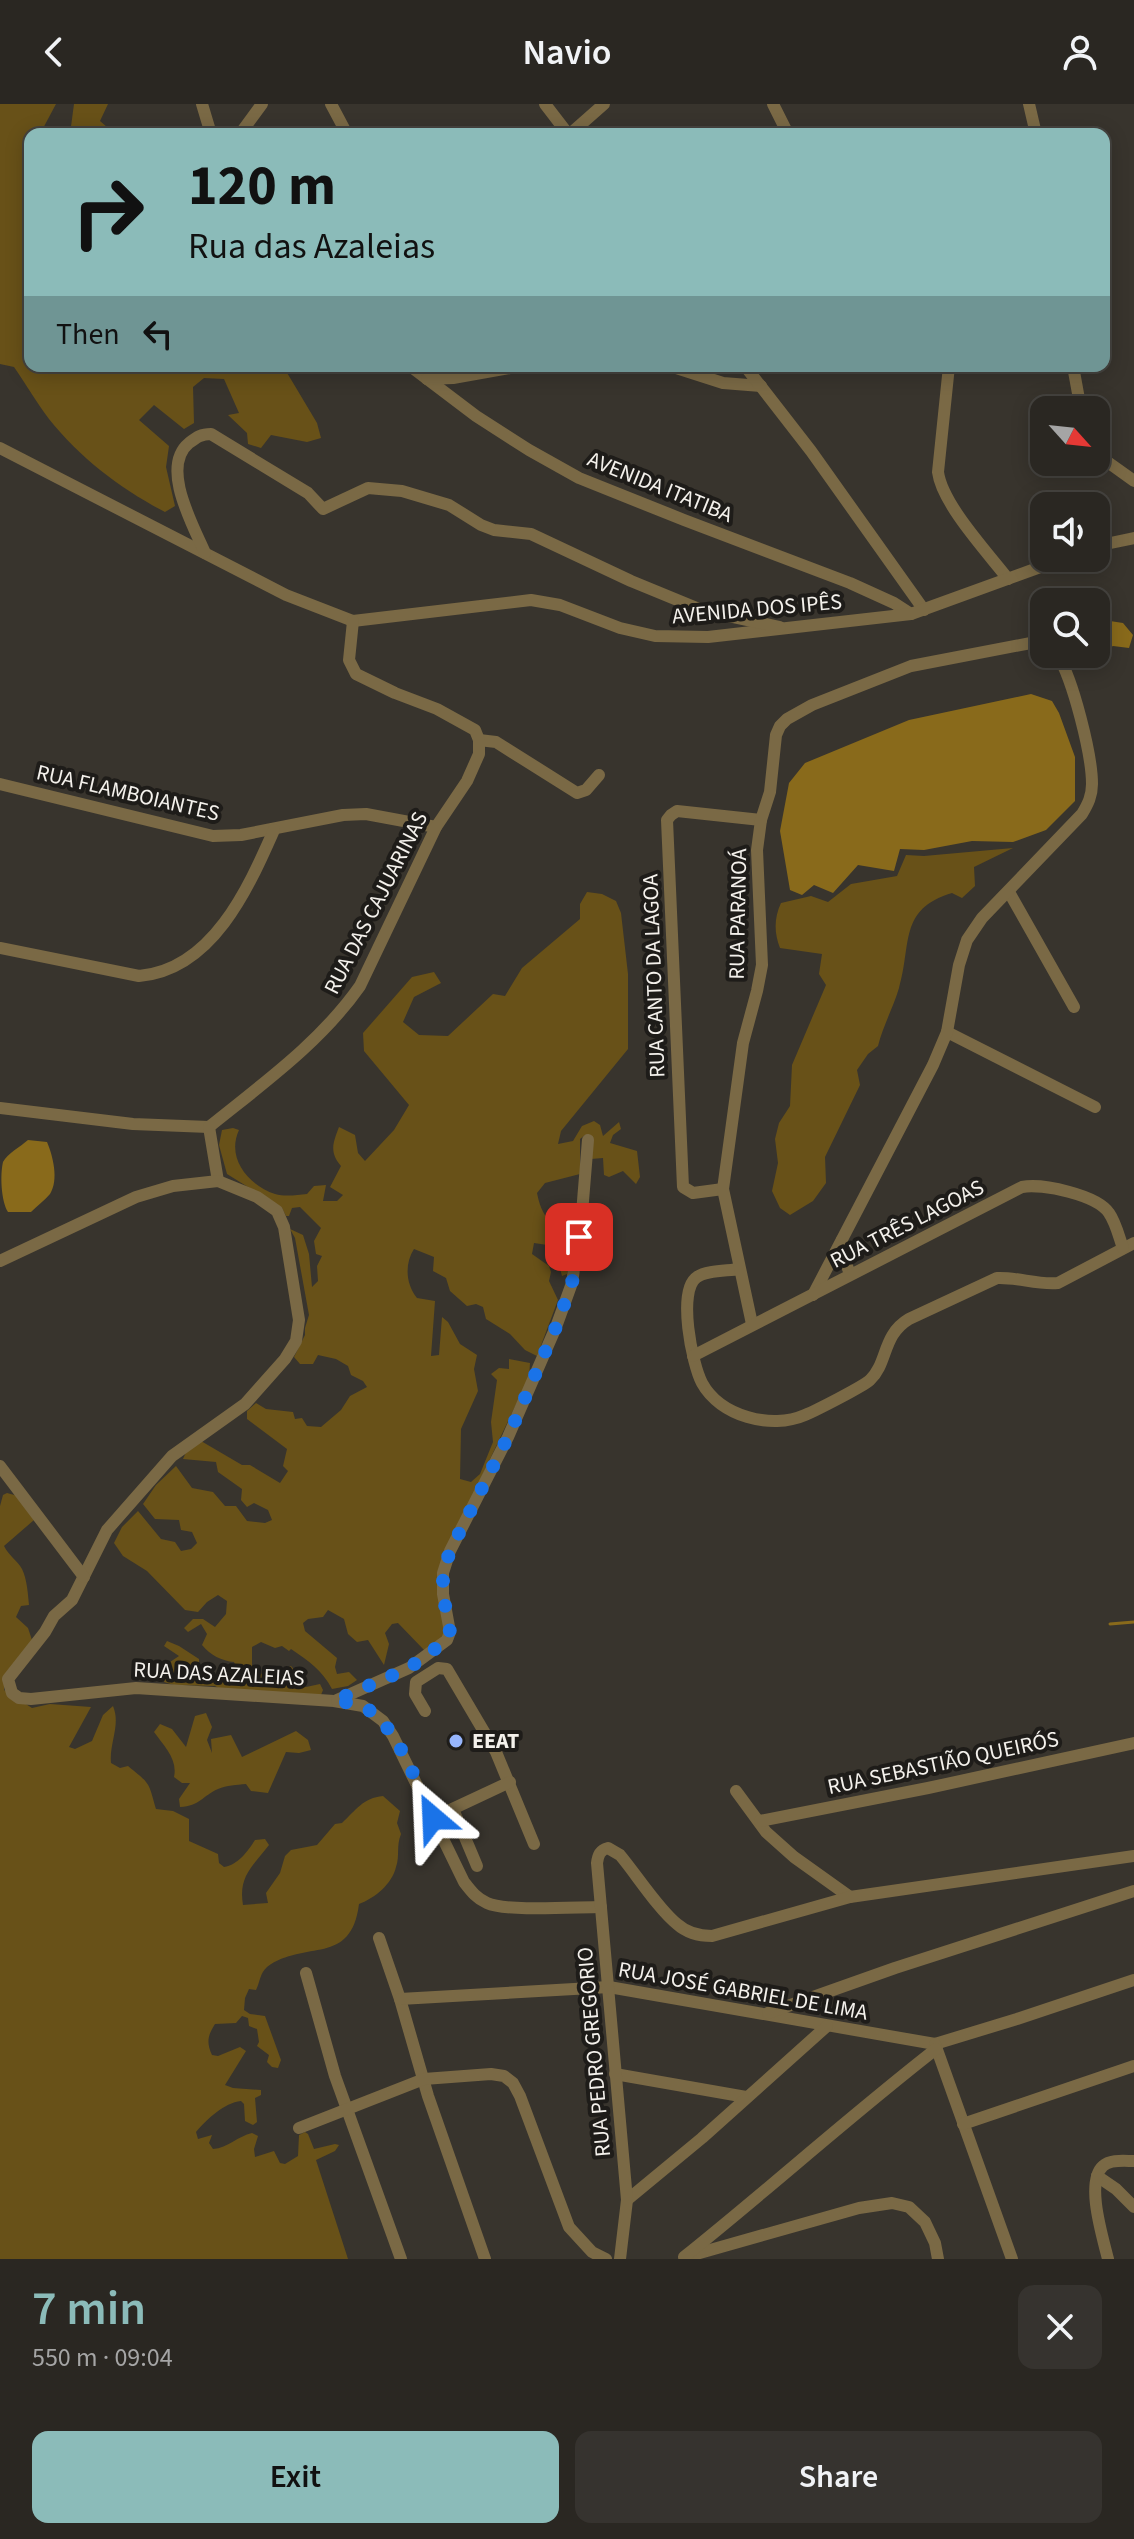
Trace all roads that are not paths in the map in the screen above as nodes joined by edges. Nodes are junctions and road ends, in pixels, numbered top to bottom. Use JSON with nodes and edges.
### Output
{"nodes":[{"id":1,"x":202,"y":104,"type":"edge"},
{"id":2,"x":262,"y":104,"type":"edge"},
{"id":3,"x":331,"y":104,"type":"edge"},
{"id":4,"x":545,"y":104,"type":"edge"},
{"id":5,"x":604,"y":104,"type":"edge"},
{"id":6,"x":773,"y":104,"type":"edge"},
{"id":7,"x":1029,"y":104,"type":"edge"},
{"id":8,"x":209,"y":128,"type":"edge"},
{"id":9,"x":244,"y":128,"type":"edge"},
{"id":10,"x":344,"y":128,"type":"edge"},
{"id":11,"x":564,"y":128,"type":"edge"},
{"id":12,"x":576,"y":128,"type":"edge"},
{"id":13,"x":785,"y":128,"type":"edge"},
{"id":14,"x":1035,"y":128,"type":"edge"},
{"id":15,"x":418,"y":372,"type":"edge"},
{"id":16,"x":487,"y":372,"type":"edge"},
{"id":17,"x":689,"y":372,"type":"edge"},
{"id":18,"x":750,"y":372,"type":"edge"},
{"id":19,"x":948,"y":372,"type":"edge"},
{"id":20,"x":1074,"y":372,"type":"edge"},
{"id":21,"x":427,"y":379,"type":"junction"},
{"id":22,"x":761,"y":386,"type":"junction"},
{"id":23,"x":1078,"y":396,"type":"edge"},
{"id":24,"x":0,"y":448,"type":"edge"},
{"id":25,"x":1110,"y":464,"type":"edge"},
{"id":26,"x":1134,"y":481,"type":"edge"},
{"id":27,"x":1134,"y":538,"type":"edge"},
{"id":28,"x":1110,"y":543,"type":"edge"},
{"id":29,"x":205,"y":553,"type":"junction"},
{"id":30,"x":1030,"y":571,"type":"edge"},
{"id":31,"x":1008,"y":579,"type":"junction"},
{"id":32,"x":924,"y":610,"type":"junction"},
{"id":33,"x":911,"y":614,"type":"junction"},
{"id":34,"x":353,"y":621,"type":"junction"},
{"id":35,"x":786,"y":629,"type":"junction"},
{"id":36,"x":1030,"y":643,"type":"edge"},
{"id":37,"x":1063,"y":668,"type":"edge"},
{"id":38,"x":479,"y":740,"type":"junction"},
{"id":39,"x":599,"y":775,"type":"dead end"},
{"id":40,"x":0,"y":784,"type":"edge"},
{"id":41,"x":761,"y":820,"type":"junction"},
{"id":42,"x":436,"y":827,"type":"junction"},
{"id":43,"x":274,"y":830,"type":"junction"},
{"id":44,"x":1009,"y":892,"type":"junction"},
{"id":45,"x":0,"y":948,"type":"edge"},
{"id":46,"x":1074,"y":1007,"type":"dead end"},
{"id":47,"x":947,"y":1032,"type":"junction"},
{"id":48,"x":1095,"y":1107,"type":"dead end"},
{"id":49,"x":0,"y":1108,"type":"edge"},
{"id":50,"x":209,"y":1127,"type":"junction"},
{"id":51,"x":588,"y":1140,"type":"dead end"},
{"id":52,"x":218,"y":1181,"type":"junction"},
{"id":53,"x":723,"y":1189,"type":"junction"},
{"id":54,"x":843,"y":1237,"type":"junction"},
{"id":55,"x":1129,"y":1245,"type":"edge"},
{"id":56,"x":0,"y":1261,"type":"edge"},
{"id":57,"x":739,"y":1269,"type":"junction"},
{"id":58,"x":850,"y":1274,"type":"junction"},
{"id":59,"x":813,"y":1295,"type":"junction"},
{"id":60,"x":752,"y":1324,"type":"junction"},
{"id":61,"x":693,"y":1356,"type":"junction"},
{"id":62,"x":0,"y":1466,"type":"edge"},
{"id":63,"x":84,"y":1577,"type":"junction"},
{"id":64,"x":334,"y":1701,"type":"junction"},
{"id":65,"x":425,"y":1711,"type":"dead end"},
{"id":66,"x":1134,"y":1743,"type":"edge"},
{"id":67,"x":510,"y":1782,"type":"junction"},
{"id":68,"x":736,"y":1791,"type":"dead end"},
{"id":69,"x":453,"y":1809,"type":"junction"},
{"id":70,"x":433,"y":1818,"type":"junction"},
{"id":71,"x":760,"y":1821,"type":"junction"},
{"id":72,"x":534,"y":1844,"type":"dead end"},
{"id":73,"x":1134,"y":1856,"type":"edge"},
{"id":74,"x":477,"y":1866,"type":"dead end"},
{"id":75,"x":1134,"y":1891,"type":"edge"},
{"id":76,"x":850,"y":1897,"type":"junction"},
{"id":77,"x":601,"y":1907,"type":"junction"},
{"id":78,"x":379,"y":1938,"type":"dead end"},
{"id":79,"x":306,"y":1973,"type":"dead end"},
{"id":80,"x":1134,"y":1980,"type":"edge"},
{"id":81,"x":609,"y":1987,"type":"junction"},
{"id":82,"x":400,"y":1999,"type":"junction"},
{"id":83,"x":765,"y":2014,"type":"junction"},
{"id":84,"x":827,"y":2026,"type":"junction"},
{"id":85,"x":935,"y":2047,"type":"junction"},
{"id":86,"x":1134,"y":2066,"type":"edge"},
{"id":87,"x":615,"y":2074,"type":"junction"},
{"id":88,"x":424,"y":2079,"type":"junction"},
{"id":89,"x":746,"y":2097,"type":"junction"},
{"id":90,"x":346,"y":2108,"type":"junction"},
{"id":91,"x":963,"y":2124,"type":"junction"},
{"id":92,"x":299,"y":2128,"type":"dead end"},
{"id":93,"x":1134,"y":2161,"type":"edge"},
{"id":94,"x":1097,"y":2176,"type":"junction"},
{"id":95,"x":627,"y":2200,"type":"junction"},
{"id":96,"x":1134,"y":2207,"type":"edge"},
{"id":97,"x":739,"y":2213,"type":"junction"},
{"id":98,"x":740,"y":2241,"type":"junction"},
{"id":99,"x":680,"y":2258,"type":"edge"},
{"id":100,"x":401,"y":2259,"type":"edge"},
{"id":101,"x":485,"y":2259,"type":"edge"},
{"id":102,"x":606,"y":2259,"type":"edge"},
{"id":103,"x":620,"y":2259,"type":"edge"},
{"id":104,"x":938,"y":2259,"type":"edge"},
{"id":105,"x":1012,"y":2259,"type":"edge"},
{"id":106,"x":1108,"y":2259,"type":"edge"}],
"edges":[{"from":1,"to":8,"type":"street"},
{"from":2,"to":9,"type":"street"},
{"from":3,"to":10,"type":"street"},
{"from":4,"to":11,"type":"street"},
{"from":5,"to":12,"type":"street"},
{"from":6,"to":13,"type":"street"},
{"from":7,"to":14,"type":"street"},
{"from":15,"to":21,"type":"street","name":"AVENIDA ITATIBA"},
{"from":16,"to":21,"type":"street"},
{"from":17,"to":22,"type":"street"},
{"from":18,"to":22,"type":"street"},
{"from":19,"to":31,"type":"street"},
{"from":20,"to":23,"type":"street"},
{"from":21,"to":33,"type":"street","name":"AVENIDA ITATIBA"},
{"from":22,"to":32,"type":"street"},
{"from":24,"to":29,"type":"street"},
{"from":25,"to":26,"type":"street"},
{"from":27,"to":28,"type":"street"},
{"from":29,"to":34,"type":"street"},
{"from":29,"to":35,"type":"street"},
{"from":30,"to":31,"type":"street","name":"AVENIDA DOS IPÊS"},
{"from":31,"to":32,"type":"street","name":"AVENIDA DOS IPÊS"},
{"from":32,"to":33,"type":"street","name":"AVENIDA DOS IPÊS"},
{"from":33,"to":35,"type":"street","name":"AVENIDA DOS IPÊS"},
{"from":34,"to":35,"type":"street","name":"AVENIDA DOS IPÊS"},
{"from":34,"to":38,"type":"street"},
{"from":36,"to":41,"type":"street","name":"RUA PARANOÁ"},
{"from":37,"to":44,"type":"street"},
{"from":38,"to":39,"type":"street"},
{"from":38,"to":42,"type":"street","name":"RUA DAS CAJUARINAS"},
{"from":40,"to":43,"type":"street","name":"RUA FLAMBOIANTES"},
{"from":41,"to":53,"type":"street","name":"RUA PARANOÁ"},
{"from":41,"to":53,"type":"street","name":"RUA CANTO DA LAGOA"},
{"from":42,"to":43,"type":"street","name":"RUA FLAMBOIANTES"},
{"from":42,"to":50,"type":"street","name":"RUA DAS CAJUARINAS"},
{"from":43,"to":45,"type":"street"},
{"from":44,"to":46,"type":"street"},
{"from":44,"to":47,"type":"street"},
{"from":47,"to":48,"type":"street"},
{"from":47,"to":54,"type":"street"},
{"from":49,"to":50,"type":"street"},
{"from":50,"to":52,"type":"street"},
{"from":51,"to":64,"type":"street","name":"RUA DAS AZALEIAS"},
{"from":52,"to":56,"type":"street"},
{"from":52,"to":63,"type":"street","name":"RUA DAS AZALEIAS"},
{"from":53,"to":57,"type":"street","name":"RUA PARANOÁ"},
{"from":54,"to":58,"type":"street"},
{"from":54,"to":59,"type":"street"},
{"from":55,"to":58,"type":"street","name":"RUA TRÊS LAGOAS"},
{"from":55,"to":61,"type":"street"},
{"from":57,"to":60,"type":"street","name":"RUA PARANOÁ"},
{"from":57,"to":61,"type":"street"},
{"from":58,"to":59,"type":"street","name":"RUA TRÊS LAGOAS"},
{"from":59,"to":60,"type":"street","name":"RUA TRÊS LAGOAS"},
{"from":60,"to":61,"type":"street","name":"RUA TRÊS LAGOAS"},
{"from":62,"to":63,"type":"street"},
{"from":63,"to":64,"type":"street","name":"RUA DAS AZALEIAS"},
{"from":64,"to":70,"type":"street"},
{"from":65,"to":67,"type":"street"},
{"from":66,"to":71,"type":"street","name":"RUA SEBASTIÃO QUEIRÓS"},
{"from":67,"to":69,"type":"street"},
{"from":67,"to":72,"type":"street"},
{"from":68,"to":71,"type":"street"},
{"from":69,"to":70,"type":"street"},
{"from":69,"to":74,"type":"street"},
{"from":70,"to":77,"type":"street"},
{"from":71,"to":76,"type":"street"},
{"from":73,"to":76,"type":"street"},
{"from":75,"to":83,"type":"street"},
{"from":76,"to":77,"type":"street","name":"RUA PEDRO GREGORIO"},
{"from":77,"to":81,"type":"street","name":"RUA PEDRO GREGORIO"},
{"from":78,"to":82,"type":"street"},
{"from":79,"to":90,"type":"street"},
{"from":80,"to":85,"type":"street"},
{"from":81,"to":82,"type":"street","name":"RUA JOSÉ GABRIEL DE LIMA"},
{"from":81,"to":83,"type":"street","name":"RUA JOSÉ GABRIEL DE LIMA"},
{"from":81,"to":87,"type":"street","name":"RUA PEDRO GREGORIO"},
{"from":82,"to":88,"type":"street"},
{"from":83,"to":84,"type":"street","name":"RUA JOSÉ GABRIEL DE LIMA"},
{"from":84,"to":85,"type":"street","name":"RUA JOSÉ GABRIEL DE LIMA"},
{"from":84,"to":89,"type":"street"},
{"from":85,"to":91,"type":"street"},
{"from":85,"to":97,"type":"street"},
{"from":86,"to":91,"type":"street"},
{"from":87,"to":89,"type":"street"},
{"from":87,"to":95,"type":"street","name":"RUA PEDRO GREGORIO"},
{"from":88,"to":90,"type":"street"},
{"from":88,"to":101,"type":"street"},
{"from":88,"to":102,"type":"street"},
{"from":89,"to":95,"type":"street"},
{"from":90,"to":92,"type":"street"},
{"from":90,"to":100,"type":"street"},
{"from":91,"to":105,"type":"street"},
{"from":93,"to":94,"type":"street"},
{"from":94,"to":96,"type":"street"},
{"from":94,"to":106,"type":"street"},
{"from":95,"to":103,"type":"street","name":"RUA PEDRO GREGORIO"},
{"from":97,"to":98,"type":"street"},
{"from":97,"to":99,"type":"street"},
{"from":98,"to":99,"type":"street"},
{"from":98,"to":104,"type":"street"}]}
